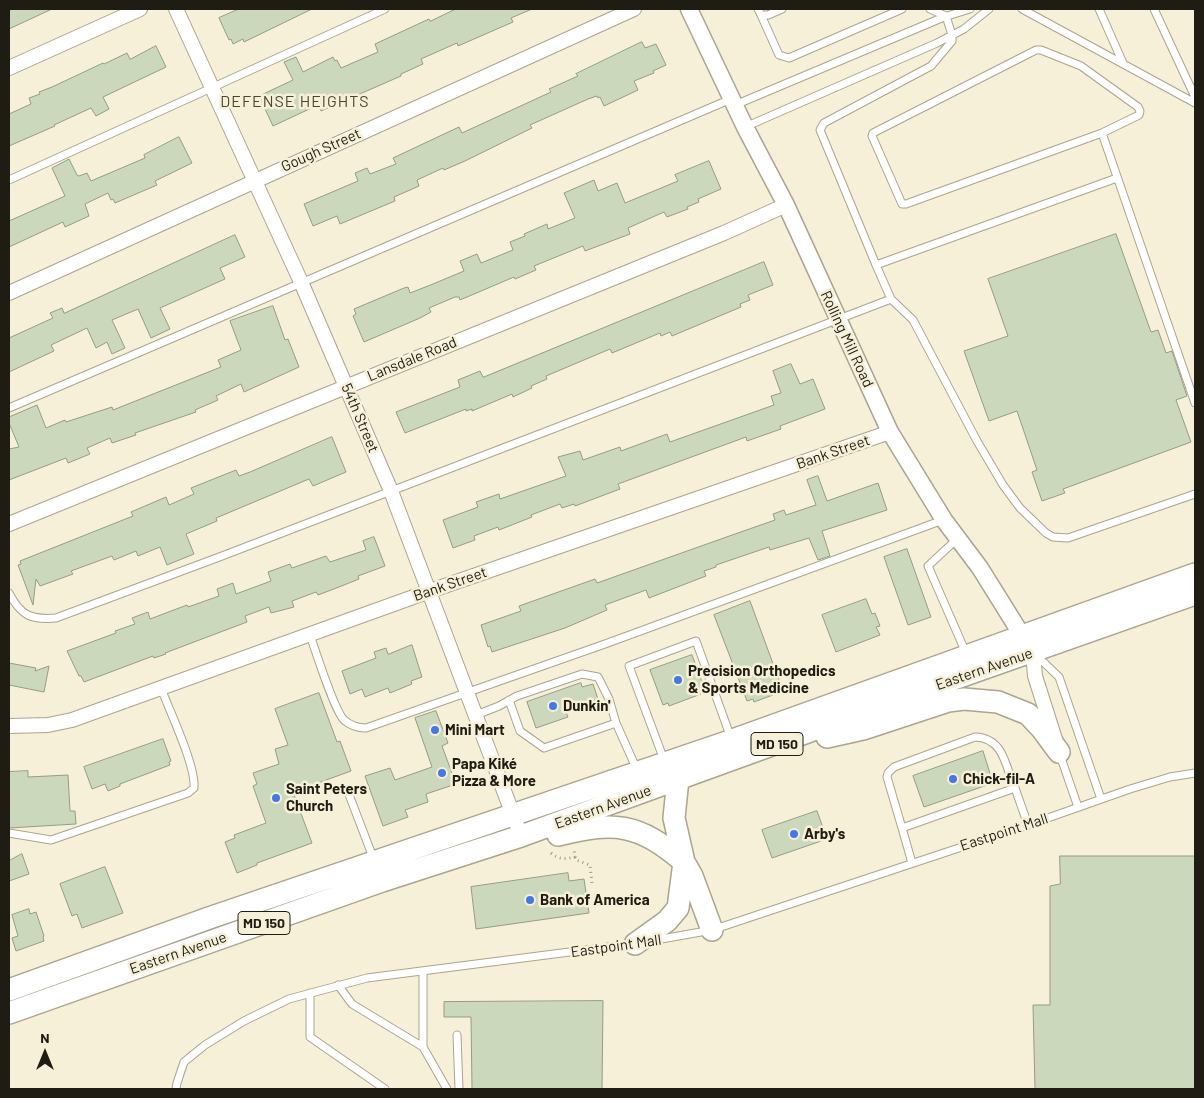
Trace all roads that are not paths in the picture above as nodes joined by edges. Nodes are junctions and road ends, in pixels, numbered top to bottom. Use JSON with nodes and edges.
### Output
{"nodes":[{"id":1,"x":140,"y":9,"type":"edge"},
{"id":2,"x":176,"y":9,"type":"edge"},
{"id":3,"x":385,"y":9,"type":"edge"},
{"id":4,"x":634,"y":9,"type":"edge"},
{"id":5,"x":689,"y":9,"type":"edge"},
{"id":6,"x":782,"y":9,"type":"edge"},
{"id":7,"x":902,"y":9,"type":"edge"},
{"id":8,"x":930,"y":9,"type":"edge"},
{"id":9,"x":970,"y":9,"type":"edge"},
{"id":10,"x":989,"y":9,"type":"edge"},
{"id":11,"x":1022,"y":9,"type":"edge"},
{"id":12,"x":1099,"y":9,"type":"edge"},
{"id":13,"x":1154,"y":9,"type":"edge"},
{"id":14,"x":760,"y":12,"type":"edge"},
{"id":15,"x":946,"y":16,"type":"junction"},
{"id":16,"x":952,"y":35,"type":"junction"},
{"id":17,"x":1123,"y":64,"type":"junction"},
{"id":18,"x":9,"y":68,"type":"edge"},
{"id":19,"x":212,"y":87,"type":"junction"},
{"id":20,"x":1195,"y":97,"type":"edge"},
{"id":21,"x":733,"y":102,"type":"junction"},
{"id":22,"x":1195,"y":103,"type":"edge"},
{"id":23,"x":745,"y":127,"type":"junction"},
{"id":24,"x":1102,"y":133,"type":"junction"},
{"id":25,"x":1117,"y":178,"type":"junction"},
{"id":26,"x":9,"y":180,"type":"edge"},
{"id":27,"x":255,"y":180,"type":"junction"},
{"id":28,"x":786,"y":205,"type":"junction"},
{"id":29,"x":876,"y":265,"type":"junction"},
{"id":30,"x":301,"y":282,"type":"junction"},
{"id":31,"x":9,"y":293,"type":"edge"},
{"id":32,"x":891,"y":299,"type":"junction"},
{"id":33,"x":838,"y":320,"type":"junction"},
{"id":34,"x":346,"y":386,"type":"junction"},
{"id":35,"x":1195,"y":403,"type":"edge"},
{"id":36,"x":9,"y":408,"type":"edge"},
{"id":37,"x":890,"y":432,"type":"junction"},
{"id":38,"x":391,"y":491,"type":"junction"},
{"id":39,"x":1195,"y":494,"type":"edge"},
{"id":40,"x":944,"y":520,"type":"junction"},
{"id":41,"x":9,"y":524,"type":"edge"},
{"id":42,"x":957,"y":539,"type":"junction"},
{"id":43,"x":1195,"y":574,"type":"edge"},
{"id":44,"x":430,"y":591,"type":"junction"},
{"id":45,"x":9,"y":593,"type":"edge"},
{"id":46,"x":1195,"y":594,"type":"edge"},
{"id":47,"x":310,"y":635,"type":"junction"},
{"id":48,"x":1028,"y":644,"type":"junction"},
{"id":49,"x":967,"y":656,"type":"junction"},
{"id":50,"x":161,"y":688,"type":"junction"},
{"id":51,"x":467,"y":692,"type":"junction"},
{"id":52,"x":509,"y":700,"type":"junction"},
{"id":53,"x":476,"y":715,"type":"junction"},
{"id":54,"x":616,"y":723,"type":"junction"},
{"id":55,"x":9,"y":726,"type":"edge"},
{"id":56,"x":730,"y":742,"type":"junction"},
{"id":57,"x":758,"y":750,"type":"junction"},
{"id":58,"x":1059,"y":752,"type":"junction"},
{"id":59,"x":672,"y":772,"type":"junction"},
{"id":60,"x":638,"y":773,"type":"junction"},
{"id":61,"x":1195,"y":773,"type":"edge"},
{"id":62,"x":1015,"y":788,"type":"junction"},
{"id":63,"x":348,"y":792,"type":"dead end"},
{"id":64,"x":1102,"y":799,"type":"junction"},
{"id":65,"x":1078,"y":807,"type":"junction"},
{"id":66,"x":513,"y":816,"type":"junction"},
{"id":67,"x":1028,"y":825,"type":"junction"},
{"id":68,"x":902,"y":828,"type":"junction"},
{"id":69,"x":9,"y":833,"type":"edge"},
{"id":70,"x":521,"y":836,"type":"junction"},
{"id":71,"x":684,"y":862,"type":"junction"},
{"id":72,"x":912,"y":863,"type":"junction"},
{"id":73,"x":378,"y":872,"type":"junction"},
{"id":74,"x":712,"y":930,"type":"junction"},
{"id":75,"x":635,"y":944,"type":"junction"},
{"id":76,"x":423,"y":971,"type":"junction"},
{"id":77,"x":338,"y":985,"type":"junction"},
{"id":78,"x":77,"y":988,"type":"junction"},
{"id":79,"x":9,"y":990,"type":"edge"},
{"id":80,"x":310,"y":993,"type":"junction"},
{"id":81,"x":9,"y":1013,"type":"edge"},
{"id":82,"x":9,"y":1028,"type":"edge"},
{"id":83,"x":457,"y":1035,"type":"dead end"},
{"id":84,"x":423,"y":1048,"type":"junction"},
{"id":85,"x":176,"y":1089,"type":"edge"},
{"id":86,"x":385,"y":1089,"type":"edge"},
{"id":87,"x":447,"y":1089,"type":"edge"},
{"id":88,"x":459,"y":1089,"type":"edge"}],
"edges":[{"from":1,"to":18,"type":"street"},
{"from":2,"to":19,"type":"street","name":"54th Street"},
{"from":3,"to":19,"type":"lane"},
{"from":4,"to":27,"type":"street","name":"Gough Street"},
{"from":5,"to":21,"type":"street","name":"Rolling Mill Road"},
{"from":6,"to":14,"type":"lane"},
{"from":7,"to":14,"type":"lane"},
{"from":8,"to":15,"type":"lane"},
{"from":9,"to":15,"type":"lane"},
{"from":10,"to":16,"type":"lane"},
{"from":11,"to":17,"type":"lane"},
{"from":12,"to":17,"type":"lane"},
{"from":13,"to":20,"type":"lane"},
{"from":15,"to":16,"type":"lane"},
{"from":15,"to":21,"type":"lane"},
{"from":16,"to":23,"type":"lane"},
{"from":16,"to":29,"type":"lane"},
{"from":17,"to":22,"type":"lane"},
{"from":19,"to":26,"type":"lane"},
{"from":19,"to":27,"type":"street","name":"54th Street"},
{"from":21,"to":23,"type":"street","name":"Rolling Mill Road"},
{"from":21,"to":30,"type":"lane"},
{"from":23,"to":28,"type":"street","name":"Rolling Mill Road"},
{"from":24,"to":24,"type":"lane"},
{"from":24,"to":25,"type":"lane"},
{"from":25,"to":29,"type":"lane"},
{"from":25,"to":35,"type":"lane"},
{"from":27,"to":30,"type":"street","name":"54th Street"},
{"from":27,"to":31,"type":"street","name":"Gough Street"},
{"from":28,"to":33,"type":"street","name":"Rolling Mill Road"},
{"from":28,"to":34,"type":"street","name":"Lansdale Road"},
{"from":29,"to":32,"type":"lane"},
{"from":30,"to":34,"type":"street","name":"54th Street"},
{"from":30,"to":36,"type":"lane"},
{"from":32,"to":33,"type":"lane"},
{"from":32,"to":39,"type":"lane"},
{"from":33,"to":37,"type":"street","name":"Rolling Mill Road"},
{"from":33,"to":38,"type":"lane"},
{"from":34,"to":38,"type":"street","name":"54th Street"},
{"from":34,"to":41,"type":"street","name":"Lansdale Road"},
{"from":37,"to":40,"type":"street","name":"Rolling Mill Road"},
{"from":37,"to":44,"type":"street","name":"Bank Street"},
{"from":38,"to":44,"type":"street","name":"54th Street"},
{"from":38,"to":45,"type":"lane"},
{"from":40,"to":42,"type":"street","name":"Rolling Mill Road"},
{"from":40,"to":51,"type":"lane"},
{"from":42,"to":48,"type":"street","name":"Rolling Mill Road"},
{"from":42,"to":49,"type":"lane"},
{"from":43,"to":48,"type":"main road","name":"Eastern Avenue","number":"MD 150"},
{"from":44,"to":47,"type":"street","name":"Bank Street"},
{"from":44,"to":51,"type":"street","name":"54th Street"},
{"from":46,"to":48,"type":"main road","name":"Eastern Avenue","number":"MD 150"},
{"from":47,"to":50,"type":"street","name":"Bank Street"},
{"from":47,"to":51,"type":"lane"},
{"from":48,"to":49,"type":"main road","name":"Eastern Avenue","number":"MD 150"},
{"from":48,"to":57,"type":"main road","name":"Eastern Avenue","number":"MD 150"},
{"from":48,"to":58,"type":"street"},
{"from":48,"to":64,"type":"lane"},
{"from":49,"to":56,"type":"main road","name":"Eastern Avenue","number":"MD 150"},
{"from":50,"to":55,"type":"street","name":"Bank Street"},
{"from":50,"to":69,"type":"lane"},
{"from":51,"to":53,"type":"street","name":"54th Street"},
{"from":52,"to":53,"type":"lane"},
{"from":52,"to":54,"type":"lane"},
{"from":52,"to":54,"type":"lane"},
{"from":53,"to":66,"type":"street","name":"54th Street"},
{"from":54,"to":60,"type":"lane"},
{"from":56,"to":59,"type":"main road","name":"Eastern Avenue"},
{"from":56,"to":59,"type":"lane"},
{"from":57,"to":58,"type":"main road"},
{"from":57,"to":59,"type":"main road","name":"Eastern Avenue","number":"MD 150"},
{"from":58,"to":65,"type":"lane"},
{"from":59,"to":60,"type":"main road","name":"Eastern Avenue","number":"MD 150"},
{"from":59,"to":70,"type":"main road","name":"Eastern Avenue","number":"MD 150"},
{"from":59,"to":71,"type":"main road"},
{"from":60,"to":66,"type":"main road","name":"Eastern Avenue","number":"MD 150"},
{"from":61,"to":64,"type":"lane","name":"Eastpoint Mall"},
{"from":62,"to":67,"type":"lane"},
{"from":62,"to":68,"type":"lane"},
{"from":62,"to":68,"type":"lane"},
{"from":63,"to":73,"type":"lane"},
{"from":64,"to":65,"type":"lane","name":"Eastpoint Mall"},
{"from":65,"to":67,"type":"lane","name":"Eastpoint Mall"},
{"from":66,"to":70,"type":"street","name":"54th Street"},
{"from":66,"to":73,"type":"main road","name":"Eastern Avenue","number":"MD 150"},
{"from":67,"to":72,"type":"lane","name":"Eastpoint Mall"},
{"from":68,"to":72,"type":"lane"},
{"from":70,"to":71,"type":"main road"},
{"from":70,"to":73,"type":"main road","name":"Eastern Avenue","number":"MD 150"},
{"from":71,"to":74,"type":"main road"},
{"from":71,"to":75,"type":"main road"},
{"from":72,"to":74,"type":"lane","name":"Eastpoint Mall"},
{"from":73,"to":78,"type":"main road","name":"Eastern Avenue","number":"MD 150"},
{"from":73,"to":79,"type":"main road","name":"Eastern Avenue","number":"MD 150"},
{"from":74,"to":75,"type":"lane","name":"Eastpoint Mall"},
{"from":75,"to":76,"type":"lane","name":"Eastpoint Mall"},
{"from":76,"to":77,"type":"lane","name":"Eastpoint Mall"},
{"from":76,"to":84,"type":"lane"},
{"from":77,"to":80,"type":"lane","name":"Eastpoint Mall"},
{"from":77,"to":84,"type":"lane"},
{"from":78,"to":81,"type":"main road","name":"Eastern Avenue","number":"MD 150"},
{"from":78,"to":82,"type":"main road"},
{"from":80,"to":85,"type":"lane","name":"Eastpoint Mall"},
{"from":80,"to":86,"type":"lane"},
{"from":83,"to":88,"type":"lane"},
{"from":84,"to":87,"type":"lane"}]}
